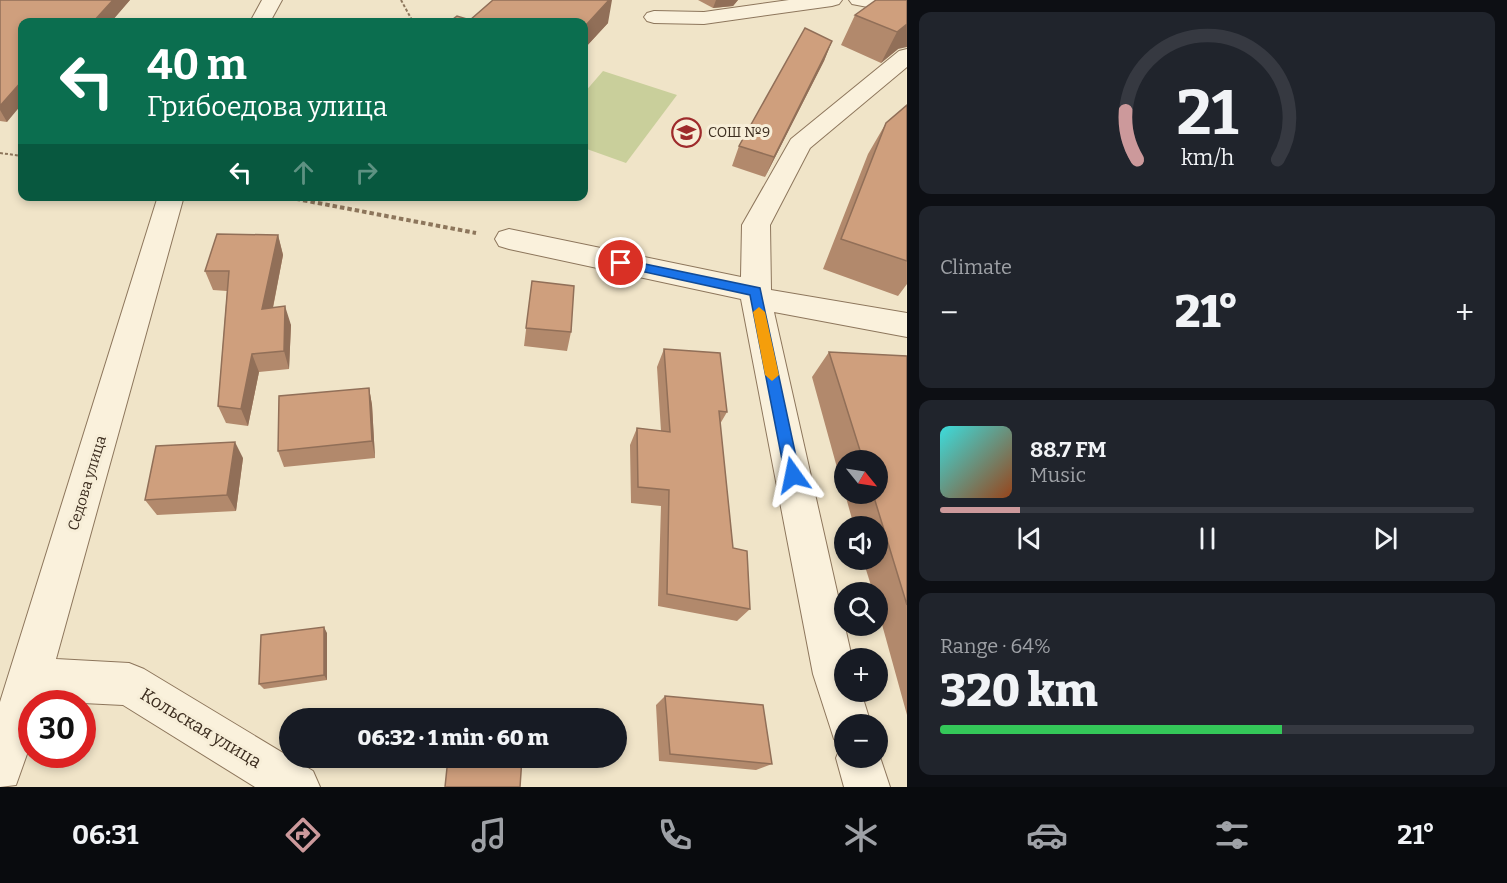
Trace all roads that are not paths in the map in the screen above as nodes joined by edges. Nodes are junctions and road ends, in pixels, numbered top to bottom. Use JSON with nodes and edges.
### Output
{"nodes":[{"id":1,"x":272,"y":0,"type":"edge"},
{"id":2,"x":832,"y":0,"type":"edge"},
{"id":3,"x":860,"y":0,"type":"edge"},
{"id":4,"x":657,"y":9,"type":"edge"},
{"id":5,"x":907,"y":14,"type":"edge"},
{"id":6,"x":262,"y":18,"type":"edge"},
{"id":7,"x":907,"y":56,"type":"edge"},
{"id":8,"x":170,"y":201,"type":"edge"},
{"id":9,"x":509,"y":239,"type":"road end"},
{"id":10,"x":756,"y":295,"type":"junction"},
{"id":11,"x":907,"y":325,"type":"edge"},
{"id":12,"x":29,"y":679,"type":"junction"},
{"id":13,"x":846,"y":714,"type":"edge"},
{"id":14,"x":3,"y":752,"type":"edge"},
{"id":15,"x":861,"y":768,"type":"edge"},
{"id":16,"x":297,"y":787,"type":"edge"},
{"id":17,"x":867,"y":787,"type":"edge"}],
"edges":[{"from":1,"to":6,"type":"street"},
{"from":2,"to":4,"type":"street"},
{"from":3,"to":5,"type":"street"},
{"from":7,"to":10,"type":"street"},
{"from":8,"to":12,"type":"street","name":"Седова улица"},
{"from":9,"to":10,"type":"street"},
{"from":10,"to":11,"type":"street"},
{"from":10,"to":13,"type":"street"},
{"from":12,"to":14,"type":"street","name":"Седова улица"},
{"from":12,"to":16,"type":"street","name":"Кольская улица"},
{"from":15,"to":17,"type":"street"}]}
